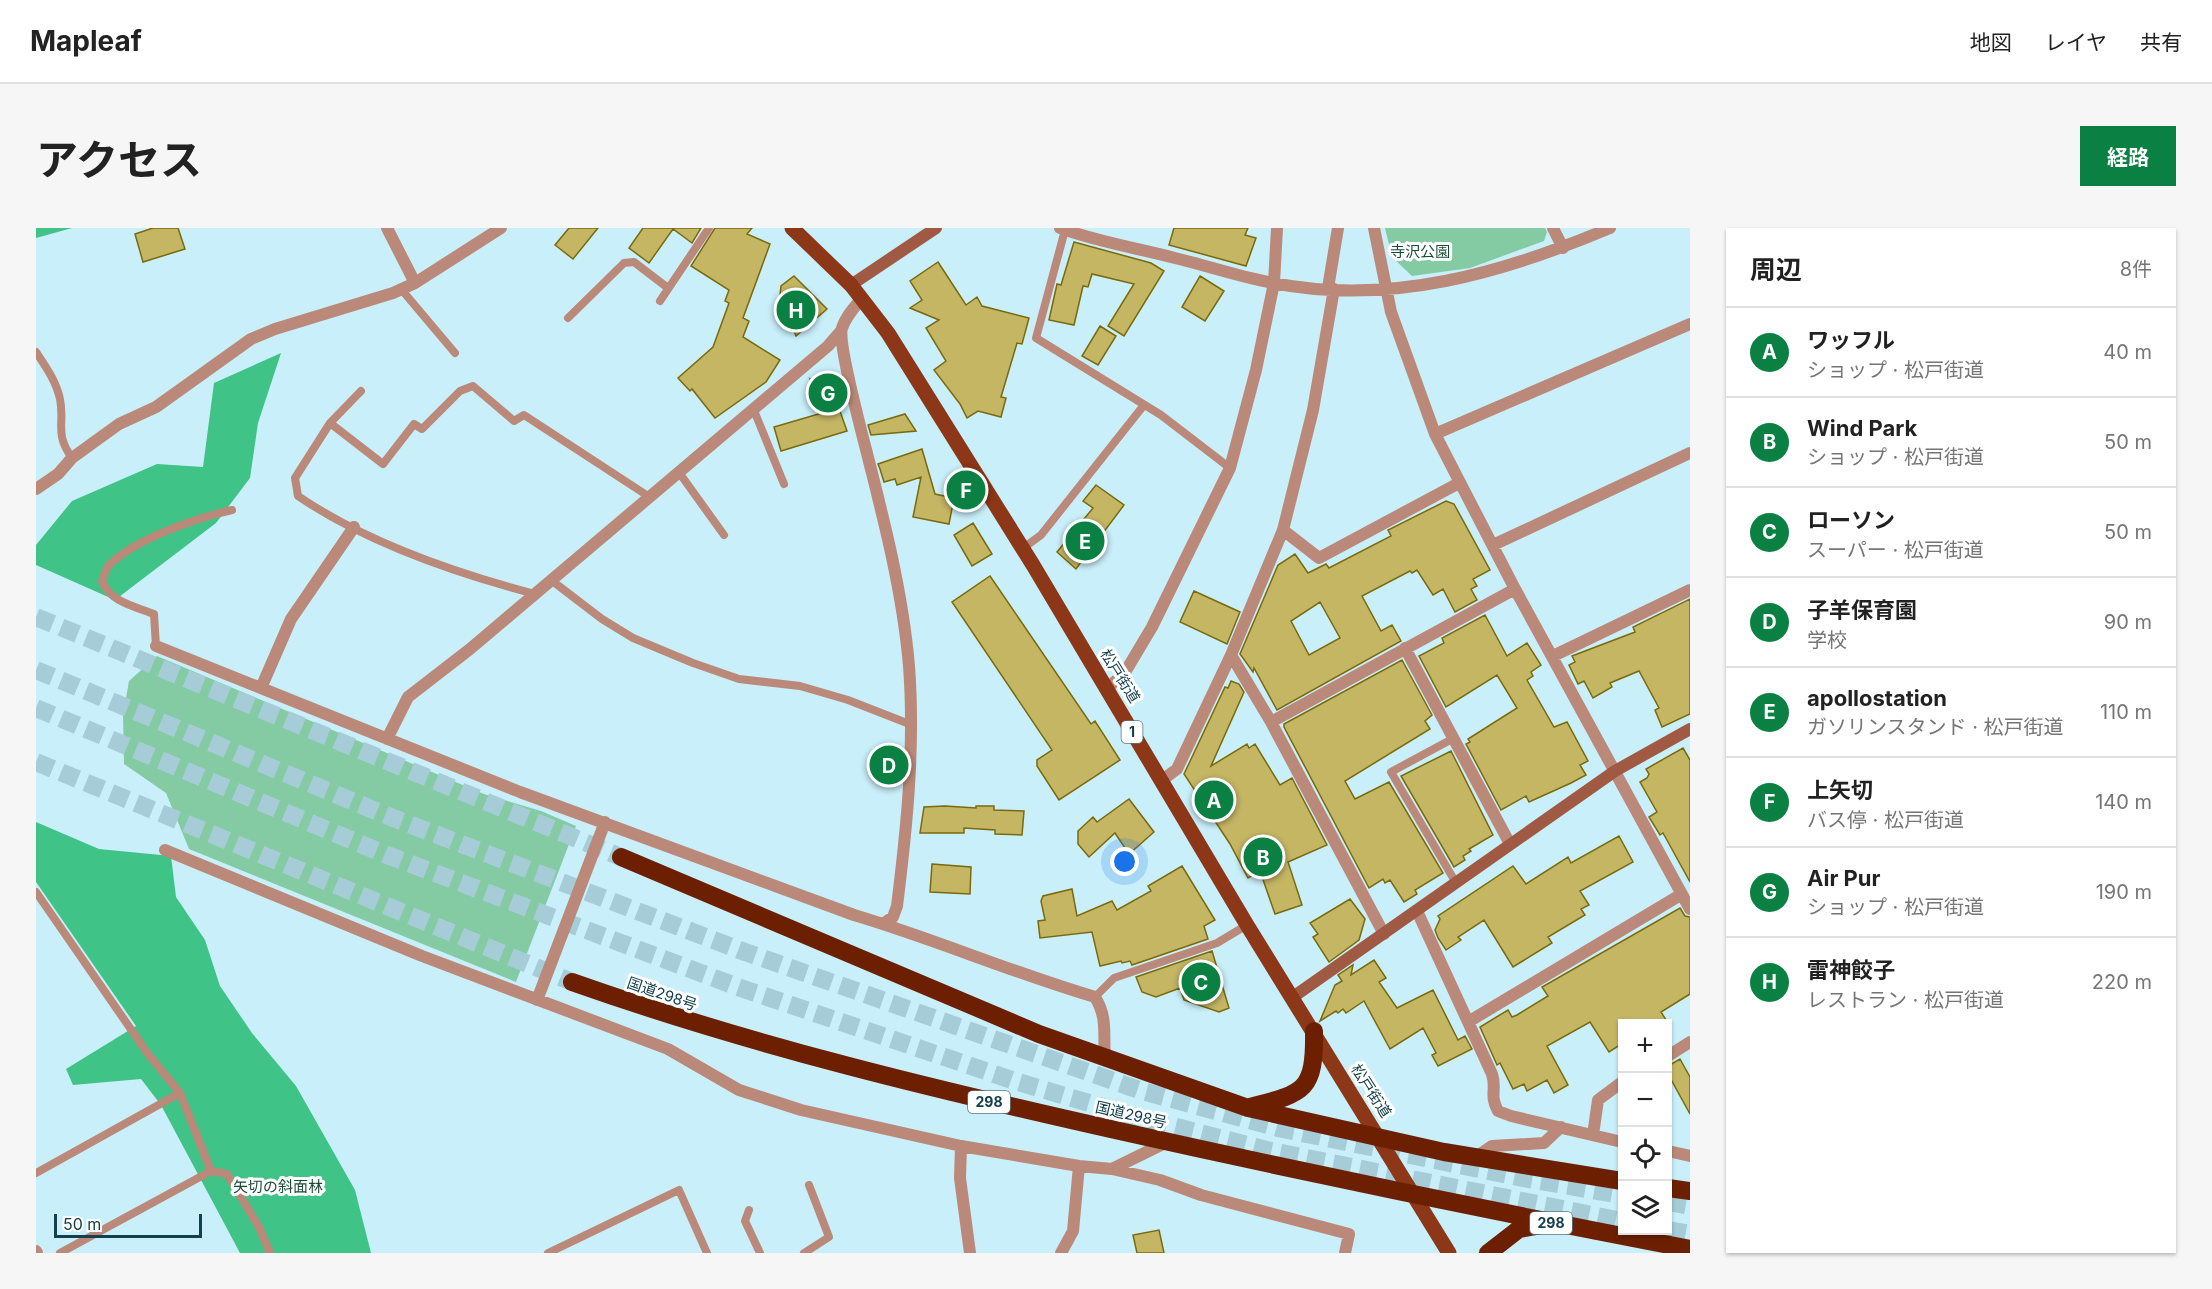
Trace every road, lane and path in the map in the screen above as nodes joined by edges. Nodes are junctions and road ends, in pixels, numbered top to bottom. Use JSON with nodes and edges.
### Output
{"nodes":[{"id":1,"x":387,"y":228,"type":"edge"},
{"id":2,"x":500,"y":228,"type":"edge"},
{"id":3,"x":709,"y":228,"type":"edge"},
{"id":4,"x":792,"y":228,"type":"edge"},
{"id":5,"x":936,"y":228,"type":"edge"},
{"id":6,"x":1277,"y":228,"type":"edge"},
{"id":7,"x":1338,"y":228,"type":"edge"},
{"id":8,"x":1374,"y":228,"type":"edge"},
{"id":9,"x":1553,"y":228,"type":"edge"},
{"id":10,"x":1610,"y":228,"type":"edge"},
{"id":11,"x":1063,"y":229,"type":"edge"},
{"id":12,"x":1563,"y":248,"type":"junction"},
{"id":13,"x":416,"y":283,"type":"junction"},
{"id":14,"x":1274,"y":283,"type":"junction"},
{"id":15,"x":851,"y":285,"type":"junction"},
{"id":16,"x":668,"y":288,"type":"junction"},
{"id":17,"x":402,"y":289,"type":"junction"},
{"id":18,"x":1331,"y":289,"type":"junction"},
{"id":19,"x":1387,"y":290,"type":"junction"},
{"id":20,"x":862,"y":298,"type":"junction"},
{"id":21,"x":660,"y":302,"type":"dead end"},
{"id":22,"x":568,"y":318,"type":"dead end"},
{"id":23,"x":1690,"y":324,"type":"edge"},
{"id":24,"x":841,"y":331,"type":"junction"},
{"id":25,"x":36,"y":352,"type":"edge"},
{"id":26,"x":455,"y":353,"type":"dead end"},
{"id":27,"x":361,"y":391,"type":"dead end"},
{"id":28,"x":1144,"y":405,"type":"junction"},
{"id":29,"x":753,"y":408,"type":"junction"},
{"id":30,"x":330,"y":423,"type":"junction"},
{"id":31,"x":1435,"y":434,"type":"junction"},
{"id":32,"x":1690,"y":453,"type":"edge"},
{"id":33,"x":72,"y":458,"type":"junction"},
{"id":34,"x":1230,"y":468,"type":"junction"},
{"id":35,"x":678,"y":471,"type":"junction"},
{"id":36,"x":1459,"y":483,"type":"junction"},
{"id":37,"x":784,"y":484,"type":"dead end"},
{"id":38,"x":36,"y":489,"type":"edge"},
{"id":39,"x":648,"y":496,"type":"junction"},
{"id":40,"x":232,"y":510,"type":"dead end"},
{"id":41,"x":354,"y":527,"type":"junction"},
{"id":42,"x":1283,"y":530,"type":"junction"},
{"id":43,"x":724,"y":535,"type":"dead end"},
{"id":44,"x":1493,"y":545,"type":"junction"},
{"id":45,"x":1022,"y":549,"type":"junction"},
{"id":46,"x":551,"y":580,"type":"junction"},
{"id":47,"x":1515,"y":589,"type":"junction"},
{"id":48,"x":1690,"y":590,"type":"edge"},
{"id":49,"x":535,"y":594,"type":"junction"},
{"id":50,"x":156,"y":646,"type":"joint"},
{"id":51,"x":1405,"y":648,"type":"junction"},
{"id":52,"x":1231,"y":655,"type":"junction"},
{"id":53,"x":1553,"y":656,"type":"junction"},
{"id":54,"x":261,"y":688,"type":"junction"},
{"id":55,"x":1107,"y":689,"type":"junction"},
{"id":56,"x":1271,"y":722,"type":"junction"},
{"id":57,"x":912,"y":725,"type":"junction"},
{"id":58,"x":1690,"y":729,"type":"edge"},
{"id":59,"x":1454,"y":738,"type":"junction"},
{"id":60,"x":387,"y":739,"type":"junction"},
{"id":61,"x":1615,"y":771,"type":"junction"},
{"id":62,"x":1161,"y":781,"type":"junction"},
{"id":63,"x":605,"y":822,"type":"junction"},
{"id":64,"x":1510,"y":844,"type":"junction"},
{"id":65,"x":165,"y":850,"type":"dead end"},
{"id":66,"x":621,"y":857,"type":"tunnel mouth"},
{"id":67,"x":1456,"y":883,"type":"junction"},
{"id":68,"x":36,"y":892,"type":"edge"},
{"id":69,"x":1682,"y":894,"type":"junction"},
{"id":70,"x":1690,"y":909,"type":"edge"},
{"id":71,"x":1417,"y":911,"type":"junction"},
{"id":72,"x":883,"y":924,"type":"junction"},
{"id":73,"x":1247,"y":925,"type":"junction"},
{"id":74,"x":1384,"y":934,"type":"junction"},
{"id":75,"x":572,"y":982,"type":"tunnel mouth"},
{"id":76,"x":1095,"y":997,"type":"junction"},
{"id":77,"x":1293,"y":997,"type":"junction"},
{"id":78,"x":537,"y":1000,"type":"junction"},
{"id":79,"x":1468,"y":1022,"type":"junction"},
{"id":80,"x":1314,"y":1031,"type":"junction"},
{"id":81,"x":1690,"y":1042,"type":"edge"},
{"id":82,"x":1672,"y":1053,"type":"edge"},
{"id":83,"x":1105,"y":1058,"type":"junction"},
{"id":84,"x":1618,"y":1086,"type":"edge"},
{"id":85,"x":180,"y":1093,"type":"junction"},
{"id":86,"x":1248,"y":1108,"type":"junction"},
{"id":87,"x":1562,"y":1127,"type":"junction"},
{"id":88,"x":1593,"y":1135,"type":"junction"},
{"id":89,"x":1380,"y":1138,"type":"junction"},
{"id":90,"x":1618,"y":1141,"type":"edge"},
{"id":91,"x":1167,"y":1142,"type":"junction"},
{"id":92,"x":961,"y":1146,"type":"junction"},
{"id":93,"x":1672,"y":1152,"type":"edge"},
{"id":94,"x":1690,"y":1156,"type":"edge"},
{"id":95,"x":1476,"y":1157,"type":"junction"},
{"id":96,"x":1079,"y":1166,"type":"junction"},
{"id":97,"x":1112,"y":1169,"type":"junction"},
{"id":98,"x":211,"y":1171,"type":"junction"},
{"id":99,"x":36,"y":1173,"type":"edge"},
{"id":100,"x":1618,"y":1179,"type":"edge"},
{"id":101,"x":809,"y":1185,"type":"dead end"},
{"id":102,"x":1672,"y":1189,"type":"edge"},
{"id":103,"x":1690,"y":1191,"type":"edge"},
{"id":104,"x":1412,"y":1194,"type":"junction"},
{"id":105,"x":749,"y":1210,"type":"dead end"},
{"id":106,"x":1549,"y":1223,"type":"junction"},
{"id":107,"x":1669,"y":1249,"type":"edge"},
{"id":108,"x":1690,"y":1249,"type":"edge"},
{"id":109,"x":60,"y":1253,"type":"edge"},
{"id":110,"x":270,"y":1253,"type":"edge"},
{"id":111,"x":548,"y":1253,"type":"edge"},
{"id":112,"x":707,"y":1253,"type":"edge"},
{"id":113,"x":760,"y":1253,"type":"edge"},
{"id":114,"x":804,"y":1253,"type":"edge"},
{"id":115,"x":970,"y":1253,"type":"edge"},
{"id":116,"x":1061,"y":1253,"type":"edge"},
{"id":117,"x":1345,"y":1253,"type":"edge"},
{"id":118,"x":1449,"y":1253,"type":"edge"},
{"id":119,"x":1488,"y":1253,"type":"edge"}],
"edges":[{"from":1,"to":13,"type":"street"},
{"from":2,"to":13,"type":"street"},
{"from":3,"to":16,"type":"lane"},
{"from":4,"to":15,"type":"main road","name":"松戸街道","number":"1"},
{"from":5,"to":15,"type":"street"},
{"from":6,"to":14,"type":"street"},
{"from":7,"to":18,"type":"street"},
{"from":8,"to":19,"type":"street"},
{"from":9,"to":12,"type":"street"},
{"from":10,"to":12,"type":"street"},
{"from":11,"to":14,"type":"street"},
{"from":11,"to":28,"type":"lane"},
{"from":12,"to":19,"type":"street"},
{"from":13,"to":17,"type":"street"},
{"from":14,"to":18,"type":"street"},
{"from":14,"to":34,"type":"street"},
{"from":15,"to":20,"type":"main road","name":"松戸街道","number":"1"},
{"from":16,"to":21,"type":"lane"},
{"from":16,"to":22,"type":"lane"},
{"from":17,"to":26,"type":"lane"},
{"from":17,"to":33,"type":"street"},
{"from":18,"to":19,"type":"street"},
{"from":18,"to":42,"type":"street"},
{"from":19,"to":31,"type":"street"},
{"from":20,"to":24,"type":"street"},
{"from":20,"to":45,"type":"main road","name":"松戸街道","number":"1"},
{"from":23,"to":31,"type":"street"},
{"from":24,"to":29,"type":"street"},
{"from":24,"to":57,"type":"street"},
{"from":25,"to":33,"type":"lane"},
{"from":27,"to":30,"type":"lane"},
{"from":28,"to":34,"type":"lane"},
{"from":28,"to":45,"type":"lane"},
{"from":29,"to":35,"type":"street"},
{"from":29,"to":37,"type":"lane"},
{"from":30,"to":39,"type":"lane"},
{"from":30,"to":41,"type":"lane"},
{"from":31,"to":36,"type":"street"},
{"from":32,"to":44,"type":"street"},
{"from":33,"to":38,"type":"street"},
{"from":34,"to":55,"type":"street"},
{"from":35,"to":39,"type":"street"},
{"from":35,"to":43,"type":"lane"},
{"from":36,"to":42,"type":"street"},
{"from":36,"to":44,"type":"street"},
{"from":39,"to":46,"type":"street"},
{"from":40,"to":50,"type":"lane"},
{"from":41,"to":49,"type":"lane"},
{"from":41,"to":54,"type":"street"},
{"from":42,"to":52,"type":"street"},
{"from":44,"to":47,"type":"street"},
{"from":45,"to":55,"type":"main road","name":"松戸街道","number":"1"},
{"from":46,"to":49,"type":"street"},
{"from":46,"to":57,"type":"lane"},
{"from":47,"to":51,"type":"street"},
{"from":47,"to":53,"type":"street"},
{"from":48,"to":53,"type":"street"},
{"from":49,"to":60,"type":"street"},
{"from":50,"to":54,"type":"street"},
{"from":51,"to":56,"type":"street"},
{"from":51,"to":59,"type":"street"},
{"from":52,"to":56,"type":"street"},
{"from":52,"to":62,"type":"street"},
{"from":53,"to":61,"type":"street"},
{"from":54,"to":60,"type":"street"},
{"from":55,"to":62,"type":"main road","name":"松戸街道","number":"1"},
{"from":56,"to":74,"type":"street"},
{"from":57,"to":72,"type":"street"},
{"from":58,"to":61,"type":"street"},
{"from":59,"to":64,"type":"street"},
{"from":59,"to":67,"type":"lane"},
{"from":60,"to":63,"type":"street"},
{"from":61,"to":64,"type":"street"},
{"from":61,"to":69,"type":"street"},
{"from":62,"to":73,"type":"main road","name":"松戸街道","number":"1"},
{"from":63,"to":72,"type":"street"},
{"from":63,"to":78,"type":"street"},
{"from":64,"to":67,"type":"street"},
{"from":65,"to":78,"type":"street"},
{"from":66,"to":83,"type":"highway"},
{"from":67,"to":71,"type":"street"},
{"from":68,"to":85,"type":"lane"},
{"from":69,"to":70,"type":"street"},
{"from":69,"to":79,"type":"street"},
{"from":71,"to":74,"type":"street"},
{"from":71,"to":79,"type":"street"},
{"from":72,"to":76,"type":"street"},
{"from":73,"to":76,"type":"lane"},
{"from":73,"to":77,"type":"main road","name":"松戸街道","number":"1"},
{"from":74,"to":77,"type":"street"},
{"from":75,"to":91,"type":"highway","name":"国道298号","number":"298"},
{"from":76,"to":83,"type":"street"},
{"from":77,"to":80,"type":"main road","name":"松戸街道","number":"1"},
{"from":78,"to":92,"type":"street"},
{"from":79,"to":87,"type":"street"},
{"from":80,"to":86,"type":"highway"},
{"from":80,"to":89,"type":"main road","name":"松戸街道","number":"1"},
{"from":81,"to":82,"type":"street"},
{"from":83,"to":86,"type":"highway"},
{"from":84,"to":88,"type":"street"},
{"from":85,"to":98,"type":"lane"},
{"from":85,"to":99,"type":"lane"},
{"from":86,"to":89,"type":"highway"},
{"from":87,"to":88,"type":"street"},
{"from":87,"to":95,"type":"street"},
{"from":88,"to":90,"type":"street"},
{"from":89,"to":95,"type":"highway"},
{"from":89,"to":104,"type":"main road","name":"松戸街道","number":"1"},
{"from":91,"to":97,"type":"street"},
{"from":91,"to":104,"type":"highway","name":"国道298号","number":"298"},
{"from":92,"to":96,"type":"street"},
{"from":92,"to":115,"type":"street"},
{"from":93,"to":94,"type":"street"},
{"from":95,"to":100,"type":"highway"},
{"from":96,"to":97,"type":"street"},
{"from":96,"to":116,"type":"street"},
{"from":97,"to":117,"type":"street"},
{"from":98,"to":109,"type":"lane"},
{"from":98,"to":110,"type":"lane"},
{"from":101,"to":114,"type":"lane"},
{"from":102,"to":103,"type":"highway"},
{"from":104,"to":106,"type":"highway","name":"国道298号","number":"298"},
{"from":104,"to":118,"type":"main road","name":"松戸街道","number":"1"},
{"from":105,"to":113,"type":"lane"},
{"from":106,"to":107,"type":"highway","name":"国道298号","number":"298"},
{"from":106,"to":119,"type":"highway"},
{"from":107,"to":108,"type":"highway","name":"国道298号","number":"298"},
{"from":111,"to":112,"type":"lane"}]}
